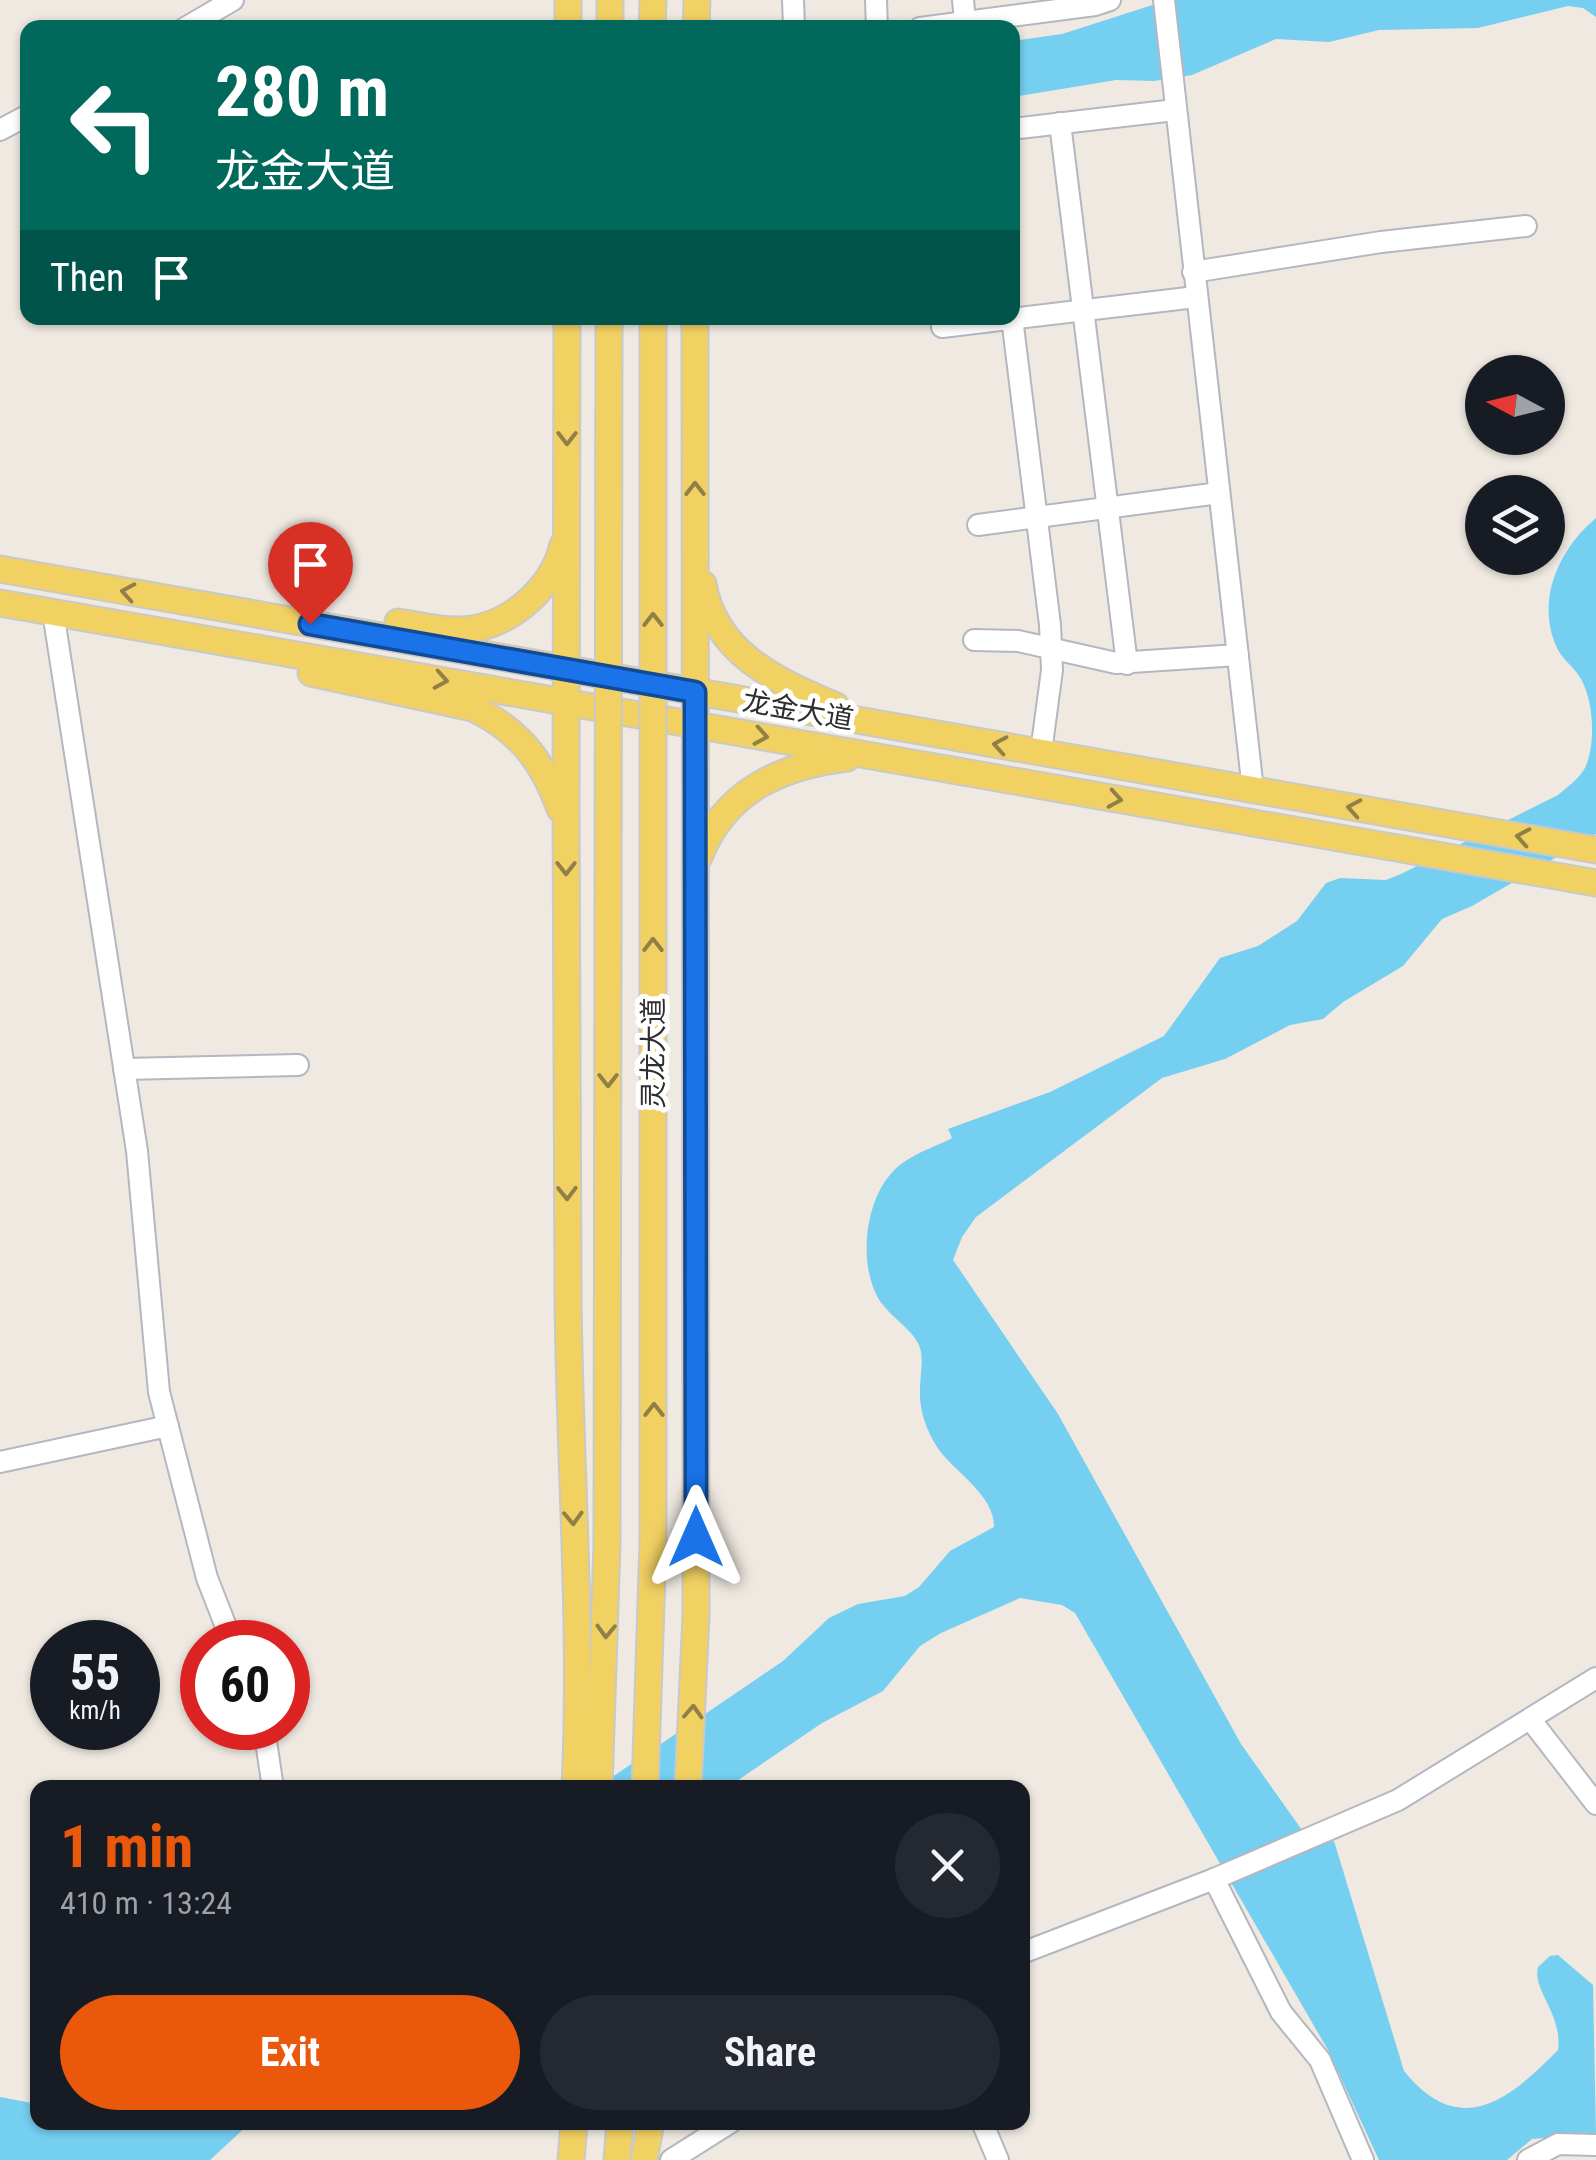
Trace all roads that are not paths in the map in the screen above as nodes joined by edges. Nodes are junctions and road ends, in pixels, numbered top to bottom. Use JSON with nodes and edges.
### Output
{"nodes":[{"id":1,"x":233,"y":0,"type":"edge"},
{"id":2,"x":1110,"y":0,"type":"edge"},
{"id":3,"x":1164,"y":0,"type":"edge"},
{"id":4,"x":1058,"y":5,"type":"edge"},
{"id":5,"x":964,"y":11,"type":"edge"},
{"id":6,"x":198,"y":20,"type":"edge"},
{"id":7,"x":1173,"y":100,"type":"junction"},
{"id":8,"x":1060,"y":124,"type":"junction"},
{"id":9,"x":1020,"y":128,"type":"edge"},
{"id":10,"x":1526,"y":226,"type":"dead end"},
{"id":11,"x":1194,"y":272,"type":"junction"},
{"id":12,"x":1196,"y":297,"type":"junction"},
{"id":13,"x":1084,"y":310,"type":"junction"},
{"id":14,"x":1020,"y":317,"type":"edge"},
{"id":15,"x":609,"y":325,"type":"edge"},
{"id":16,"x":653,"y":325,"type":"edge"},
{"id":17,"x":695,"y":325,"type":"edge"},
{"id":18,"x":958,"y":325,"type":"edge"},
{"id":19,"x":1013,"y":325,"type":"edge"},
{"id":20,"x":942,"y":327,"type":"dead end"},
{"id":21,"x":567,"y":329,"type":"edge"},
{"id":22,"x":1219,"y":493,"type":"junction"},
{"id":23,"x":1108,"y":508,"type":"junction"},
{"id":24,"x":1036,"y":517,"type":"junction"},
{"id":25,"x":567,"y":521,"type":"junction"},
{"id":26,"x":978,"y":525,"type":"dead end"},
{"id":27,"x":695,"y":543,"type":"junction"},
{"id":28,"x":0,"y":569,"type":"edge"},
{"id":29,"x":0,"y":602,"type":"edge"},
{"id":30,"x":199,"y":604,"type":"junction"},
{"id":31,"x":53,"y":612,"type":"junction"},
{"id":32,"x":206,"y":639,"type":"junction"},
{"id":33,"x":974,"y":640,"type":"dead end"},
{"id":34,"x":1050,"y":648,"type":"junction"},
{"id":35,"x":1238,"y":654,"type":"junction"},
{"id":36,"x":1128,"y":664,"type":"junction"},
{"id":37,"x":567,"y":669,"type":"junction"},
{"id":38,"x":695,"y":692,"type":"junction"},
{"id":39,"x":567,"y":702,"type":"junction"},
{"id":40,"x":877,"y":724,"type":"junction"},
{"id":41,"x":696,"y":725,"type":"junction"},
{"id":42,"x":1041,"y":752,"type":"junction"},
{"id":43,"x":872,"y":756,"type":"junction"},
{"id":44,"x":1254,"y":790,"type":"junction"},
{"id":45,"x":566,"y":826,"type":"junction"},
{"id":46,"x":1596,"y":850,"type":"edge"},
{"id":47,"x":696,"y":872,"type":"junction"},
{"id":48,"x":1596,"y":883,"type":"edge"},
{"id":49,"x":298,"y":1065,"type":"dead end"},
{"id":50,"x":124,"y":1069,"type":"junction"},
{"id":51,"x":168,"y":1426,"type":"junction"},
{"id":52,"x":0,"y":1462,"type":"edge"},
{"id":53,"x":223,"y":1620,"type":"edge"},
{"id":54,"x":1596,"y":1678,"type":"edge"},
{"id":55,"x":1530,"y":1719,"type":"junction"},
{"id":56,"x":267,"y":1750,"type":"edge"},
{"id":57,"x":272,"y":1780,"type":"edge"},
{"id":58,"x":575,"y":1780,"type":"edge"},
{"id":59,"x":599,"y":1780,"type":"edge"},
{"id":60,"x":645,"y":1780,"type":"edge"},
{"id":61,"x":688,"y":1780,"type":"edge"},
{"id":62,"x":1596,"y":1804,"type":"edge"},
{"id":63,"x":1214,"y":1879,"type":"junction"},
{"id":64,"x":1030,"y":1950,"type":"edge"},
{"id":65,"x":571,"y":2130,"type":"edge"},
{"id":66,"x":619,"y":2130,"type":"edge"},
{"id":67,"x":649,"y":2130,"type":"edge"},
{"id":68,"x":718,"y":2130,"type":"edge"},
{"id":69,"x":985,"y":2130,"type":"edge"},
{"id":70,"x":1596,"y":2145,"type":"edge"},
{"id":71,"x":570,"y":2160,"type":"edge"},
{"id":72,"x":617,"y":2160,"type":"edge"},
{"id":73,"x":644,"y":2160,"type":"edge"},
{"id":74,"x":671,"y":2160,"type":"edge"},
{"id":75,"x":998,"y":2160,"type":"edge"},
{"id":76,"x":1363,"y":2160,"type":"edge"},
{"id":77,"x":1528,"y":2160,"type":"edge"}],
"edges":[{"from":1,"to":6,"type":"street"},
{"from":2,"to":4,"type":"street"},
{"from":3,"to":7,"type":"street"},
{"from":4,"to":5,"type":"street"},
{"from":7,"to":8,"type":"street"},
{"from":7,"to":11,"type":"street"},
{"from":8,"to":9,"type":"street"},
{"from":8,"to":13,"type":"street"},
{"from":10,"to":11,"type":"street"},
{"from":11,"to":12,"type":"street"},
{"from":12,"to":13,"type":"street"},
{"from":12,"to":22,"type":"street"},
{"from":13,"to":14,"type":"street"},
{"from":13,"to":23,"type":"street"},
{"from":15,"to":59,"type":"main road","name":"灵龙大道","one_way":true,"bridge":true},
{"from":60,"to":16,"type":"main road","name":"灵龙大道","one_way":true,"bridge":true},
{"from":27,"to":17,"type":"main road","one_way":true},
{"from":18,"to":20,"type":"street"},
{"from":19,"to":24,"type":"street"},
{"from":21,"to":25,"type":"main road","one_way":true},
{"from":22,"to":23,"type":"street"},
{"from":22,"to":35,"type":"street"},
{"from":23,"to":24,"type":"street"},
{"from":23,"to":36,"type":"street"},
{"from":24,"to":26,"type":"street"},
{"from":24,"to":34,"type":"street"},
{"from":25,"to":30,"type":"main road"},
{"from":25,"to":37,"type":"main road"},
{"from":27,"to":38,"type":"main road"},
{"from":27,"to":40,"type":"main road"},
{"from":30,"to":28,"type":"main road","name":"龙金大道","one_way":true},
{"from":29,"to":31,"type":"main road","name":"龙金大道"},
{"from":30,"to":37,"type":"main road","name":"龙金大道"},
{"from":31,"to":32,"type":"main road","name":"龙金大道"},
{"from":31,"to":50,"type":"street"},
{"from":32,"to":39,"type":"main road","name":"龙金大道","one_way":true},
{"from":32,"to":45,"type":"main road"},
{"from":33,"to":34,"type":"street"},
{"from":34,"to":36,"type":"street"},
{"from":34,"to":42,"type":"street"},
{"from":35,"to":36,"type":"street"},
{"from":35,"to":44,"type":"street"},
{"from":37,"to":38,"type":"main road","name":"龙金大道"},
{"from":37,"to":39,"type":"main road"},
{"from":38,"to":40,"type":"main road","name":"龙金大道"},
{"from":38,"to":41,"type":"main road"},
{"from":39,"to":41,"type":"main road","name":"龙金大道"},
{"from":39,"to":45,"type":"main road"},
{"from":42,"to":40,"type":"main road","name":"龙金大道","one_way":true},
{"from":41,"to":43,"type":"main road","name":"龙金大道","one_way":true},
{"from":41,"to":47,"type":"main road"},
{"from":42,"to":44,"type":"main road","name":"龙金大道"},
{"from":43,"to":47,"type":"main road"},
{"from":43,"to":48,"type":"main road","name":"龙金大道","one_way":true},
{"from":46,"to":44,"type":"main road","name":"龙金大道","one_way":true},
{"from":45,"to":58,"type":"main road","one_way":true},
{"from":61,"to":47,"type":"main road","one_way":true},
{"from":49,"to":50,"type":"street"},
{"from":50,"to":51,"type":"street"},
{"from":51,"to":52,"type":"street"},
{"from":51,"to":53,"type":"street"},
{"from":54,"to":55,"type":"street"},
{"from":55,"to":62,"type":"street"},
{"from":55,"to":63,"type":"street"},
{"from":56,"to":57,"type":"street"},
{"from":63,"to":64,"type":"street"},
{"from":63,"to":76,"type":"street"},
{"from":65,"to":71,"type":"main road"},
{"from":66,"to":72,"type":"main road"},
{"from":67,"to":73,"type":"main road"},
{"from":68,"to":74,"type":"street"},
{"from":69,"to":75,"type":"street"},
{"from":70,"to":77,"type":"street"}]}
